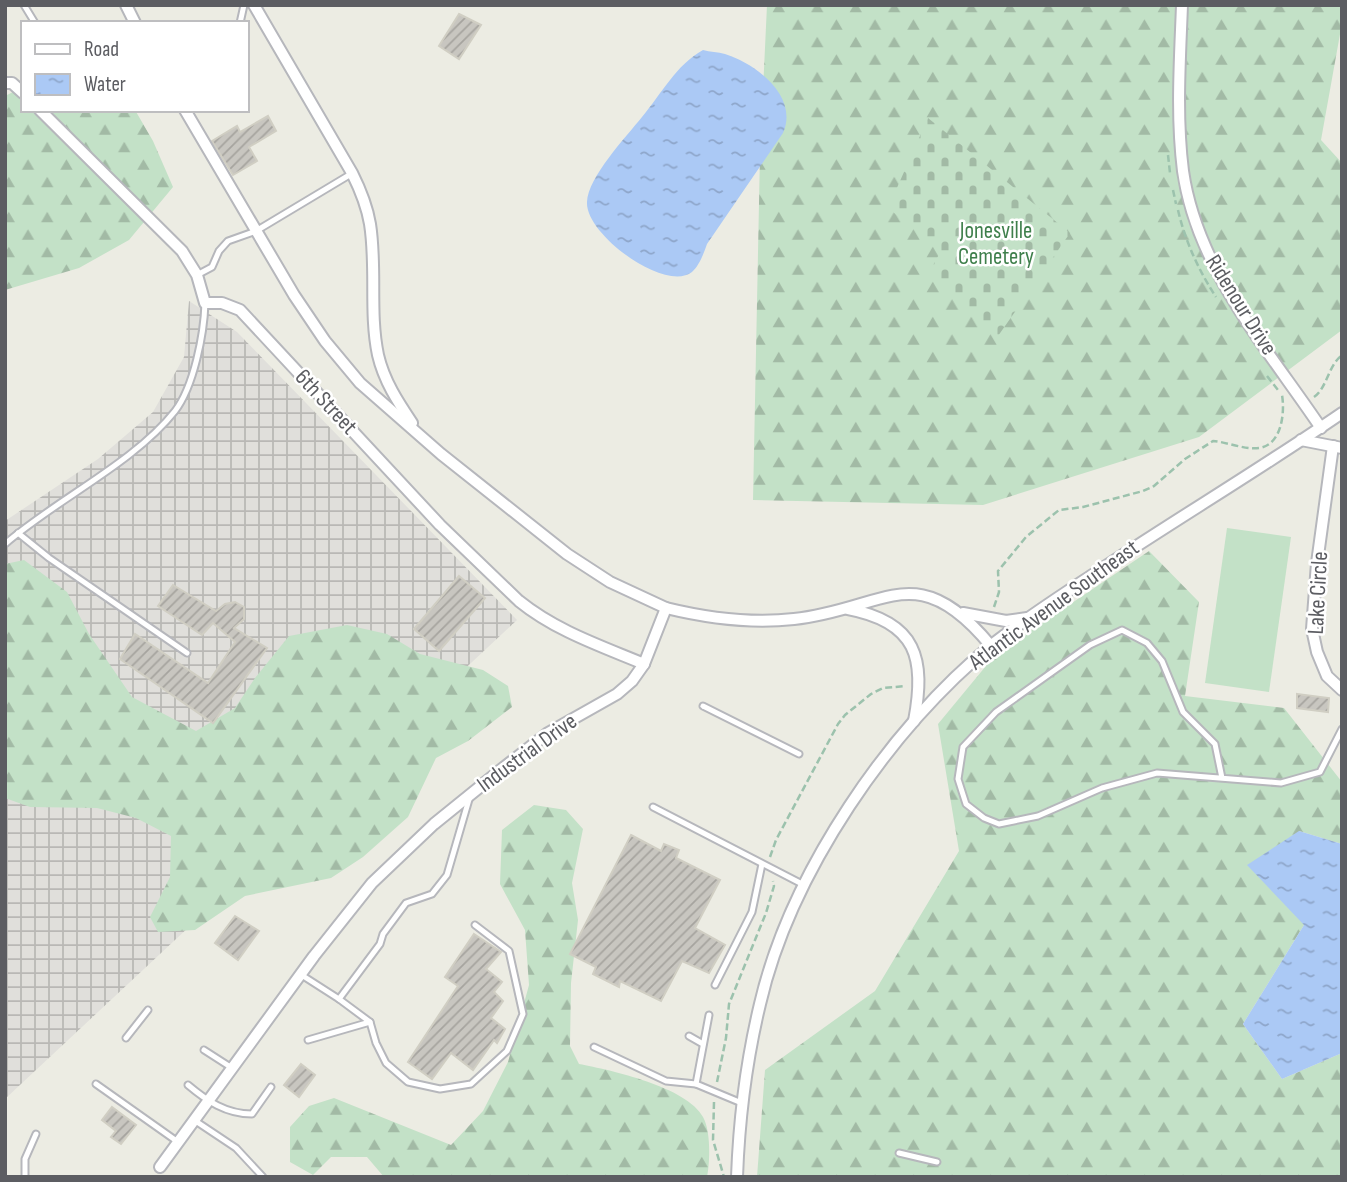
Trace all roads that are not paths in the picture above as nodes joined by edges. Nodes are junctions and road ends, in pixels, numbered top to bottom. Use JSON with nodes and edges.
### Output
{"nodes":[{"id":1,"x":24,"y":5,"type":"edge"},
{"id":2,"x":126,"y":5,"type":"edge"},
{"id":3,"x":254,"y":5,"type":"edge"},
{"id":4,"x":1182,"y":5,"type":"edge"},
{"id":5,"x":34,"y":21,"type":"edge"},
{"id":6,"x":134,"y":21,"type":"edge"},
{"id":7,"x":42,"y":112,"type":"edge"},
{"id":8,"x":186,"y":112,"type":"edge"},
{"id":9,"x":352,"y":173,"type":"junction"},
{"id":10,"x":256,"y":231,"type":"junction"},
{"id":11,"x":197,"y":275,"type":"junction"},
{"id":12,"x":205,"y":303,"type":"junction"},
{"id":13,"x":1342,"y":413,"type":"edge"},
{"id":14,"x":1321,"y":428,"type":"junction"},
{"id":15,"x":419,"y":435,"type":"junction"},
{"id":16,"x":1301,"y":440,"type":"junction"},
{"id":17,"x":1337,"y":447,"type":"edge"},
{"id":18,"x":18,"y":533,"type":"junction"},
{"id":19,"x":5,"y":544,"type":"edge"},
{"id":20,"x":666,"y":608,"type":"junction"},
{"id":21,"x":845,"y":609,"type":"junction"},
{"id":22,"x":960,"y":612,"type":"junction"},
{"id":23,"x":1029,"y":617,"type":"junction"},
{"id":24,"x":991,"y":646,"type":"junction"},
{"id":25,"x":187,"y":653,"type":"dead end"},
{"id":26,"x":644,"y":664,"type":"junction"},
{"id":27,"x":1342,"y":690,"type":"edge"},
{"id":28,"x":703,"y":706,"type":"dead end"},
{"id":29,"x":914,"y":721,"type":"junction"},
{"id":30,"x":1342,"y":729,"type":"edge"},
{"id":31,"x":799,"y":754,"type":"dead end"},
{"id":32,"x":1222,"y":778,"type":"junction"},
{"id":33,"x":471,"y":793,"type":"junction"},
{"id":34,"x":653,"y":807,"type":"dead end"},
{"id":35,"x":762,"y":864,"type":"junction"},
{"id":36,"x":804,"y":885,"type":"junction"},
{"id":37,"x":475,"y":925,"type":"dead end"},
{"id":38,"x":300,"y":974,"type":"junction"},
{"id":39,"x":715,"y":985,"type":"dead end"},
{"id":40,"x":339,"y":999,"type":"junction"},
{"id":41,"x":148,"y":1010,"type":"dead end"},
{"id":42,"x":709,"y":1015,"type":"dead end"},
{"id":43,"x":370,"y":1022,"type":"junction"},
{"id":44,"x":689,"y":1036,"type":"dead end"},
{"id":45,"x":126,"y":1038,"type":"dead end"},
{"id":46,"x":308,"y":1040,"type":"dead end"},
{"id":47,"x":703,"y":1044,"type":"junction"},
{"id":48,"x":594,"y":1048,"type":"dead end"},
{"id":49,"x":204,"y":1050,"type":"dead end"},
{"id":50,"x":232,"y":1068,"type":"junction"},
{"id":51,"x":96,"y":1084,"type":"dead end"},
{"id":52,"x":696,"y":1084,"type":"junction"},
{"id":53,"x":188,"y":1085,"type":"dead end"},
{"id":54,"x":271,"y":1087,"type":"dead end"},
{"id":55,"x":208,"y":1101,"type":"junction"},
{"id":56,"x":744,"y":1104,"type":"junction"},
{"id":57,"x":194,"y":1121,"type":"junction"},
{"id":58,"x":36,"y":1134,"type":"dead end"},
{"id":59,"x":178,"y":1142,"type":"junction"},
{"id":60,"x":899,"y":1153,"type":"dead end"},
{"id":61,"x":937,"y":1162,"type":"dead end"},
{"id":62,"x":160,"y":1167,"type":"dead end"},
{"id":63,"x":25,"y":1177,"type":"edge"},
{"id":64,"x":263,"y":1177,"type":"edge"},
{"id":65,"x":737,"y":1177,"type":"edge"}],
"edges":[{"from":1,"to":5,"type":"lane"},
{"from":2,"to":6,"type":"street"},
{"from":3,"to":9,"type":"street"},
{"from":4,"to":14,"type":"street","name":"Ridenour Drive"},
{"from":7,"to":11,"type":"street"},
{"from":8,"to":10,"type":"street"},
{"from":9,"to":10,"type":"lane"},
{"from":9,"to":15,"type":"street"},
{"from":10,"to":11,"type":"lane"},
{"from":10,"to":15,"type":"street"},
{"from":11,"to":12,"type":"street"},
{"from":12,"to":18,"type":"lane"},
{"from":12,"to":26,"type":"street","name":"6th Street"},
{"from":13,"to":14,"type":"street","name":"Atlantic Avenue Southeast"},
{"from":14,"to":16,"type":"street","name":"Atlantic Avenue Southeast"},
{"from":15,"to":20,"type":"street"},
{"from":16,"to":17,"type":"street","name":"Lake Circle"},
{"from":16,"to":23,"type":"street","name":"Atlantic Avenue Southeast"},
{"from":17,"to":27,"type":"street","name":"Lake Circle"},
{"from":18,"to":19,"type":"lane"},
{"from":18,"to":25,"type":"lane"},
{"from":20,"to":21,"type":"street"},
{"from":20,"to":26,"type":"street","name":"Industrial Drive"},
{"from":21,"to":22,"type":"street"},
{"from":21,"to":29,"type":"street"},
{"from":22,"to":23,"type":"street"},
{"from":22,"to":24,"type":"street"},
{"from":23,"to":24,"type":"street","name":"Atlantic Avenue Southeast"},
{"from":24,"to":29,"type":"street","name":"Atlantic Avenue Southeast"},
{"from":26,"to":33,"type":"street","name":"Industrial Drive"},
{"from":28,"to":31,"type":"lane"},
{"from":29,"to":36,"type":"street","name":"Atlantic Avenue Southeast"},
{"from":30,"to":32,"type":"lane"},
{"from":32,"to":32,"type":"lane"},
{"from":33,"to":38,"type":"street","name":"Industrial Drive"},
{"from":33,"to":40,"type":"lane"},
{"from":34,"to":35,"type":"lane"},
{"from":35,"to":36,"type":"lane"},
{"from":35,"to":39,"type":"lane"},
{"from":36,"to":56,"type":"street","name":"Atlantic Avenue Southeast"},
{"from":37,"to":43,"type":"lane"},
{"from":38,"to":40,"type":"lane"},
{"from":38,"to":50,"type":"street","name":"Industrial Drive"},
{"from":40,"to":43,"type":"lane"},
{"from":41,"to":45,"type":"lane"},
{"from":42,"to":47,"type":"lane"},
{"from":43,"to":46,"type":"lane"},
{"from":44,"to":47,"type":"lane"},
{"from":47,"to":52,"type":"lane"},
{"from":48,"to":52,"type":"lane"},
{"from":49,"to":50,"type":"lane"},
{"from":50,"to":55,"type":"street","name":"Industrial Drive"},
{"from":51,"to":59,"type":"lane"},
{"from":52,"to":56,"type":"lane"},
{"from":53,"to":55,"type":"lane"},
{"from":54,"to":55,"type":"lane"},
{"from":55,"to":57,"type":"street","name":"Industrial Drive"},
{"from":56,"to":65,"type":"street","name":"Atlantic Avenue Southeast"},
{"from":57,"to":59,"type":"street","name":"Industrial Drive"},
{"from":57,"to":64,"type":"lane"},
{"from":58,"to":63,"type":"lane"},
{"from":59,"to":62,"type":"street","name":"Industrial Drive"},
{"from":60,"to":61,"type":"lane"}]}
